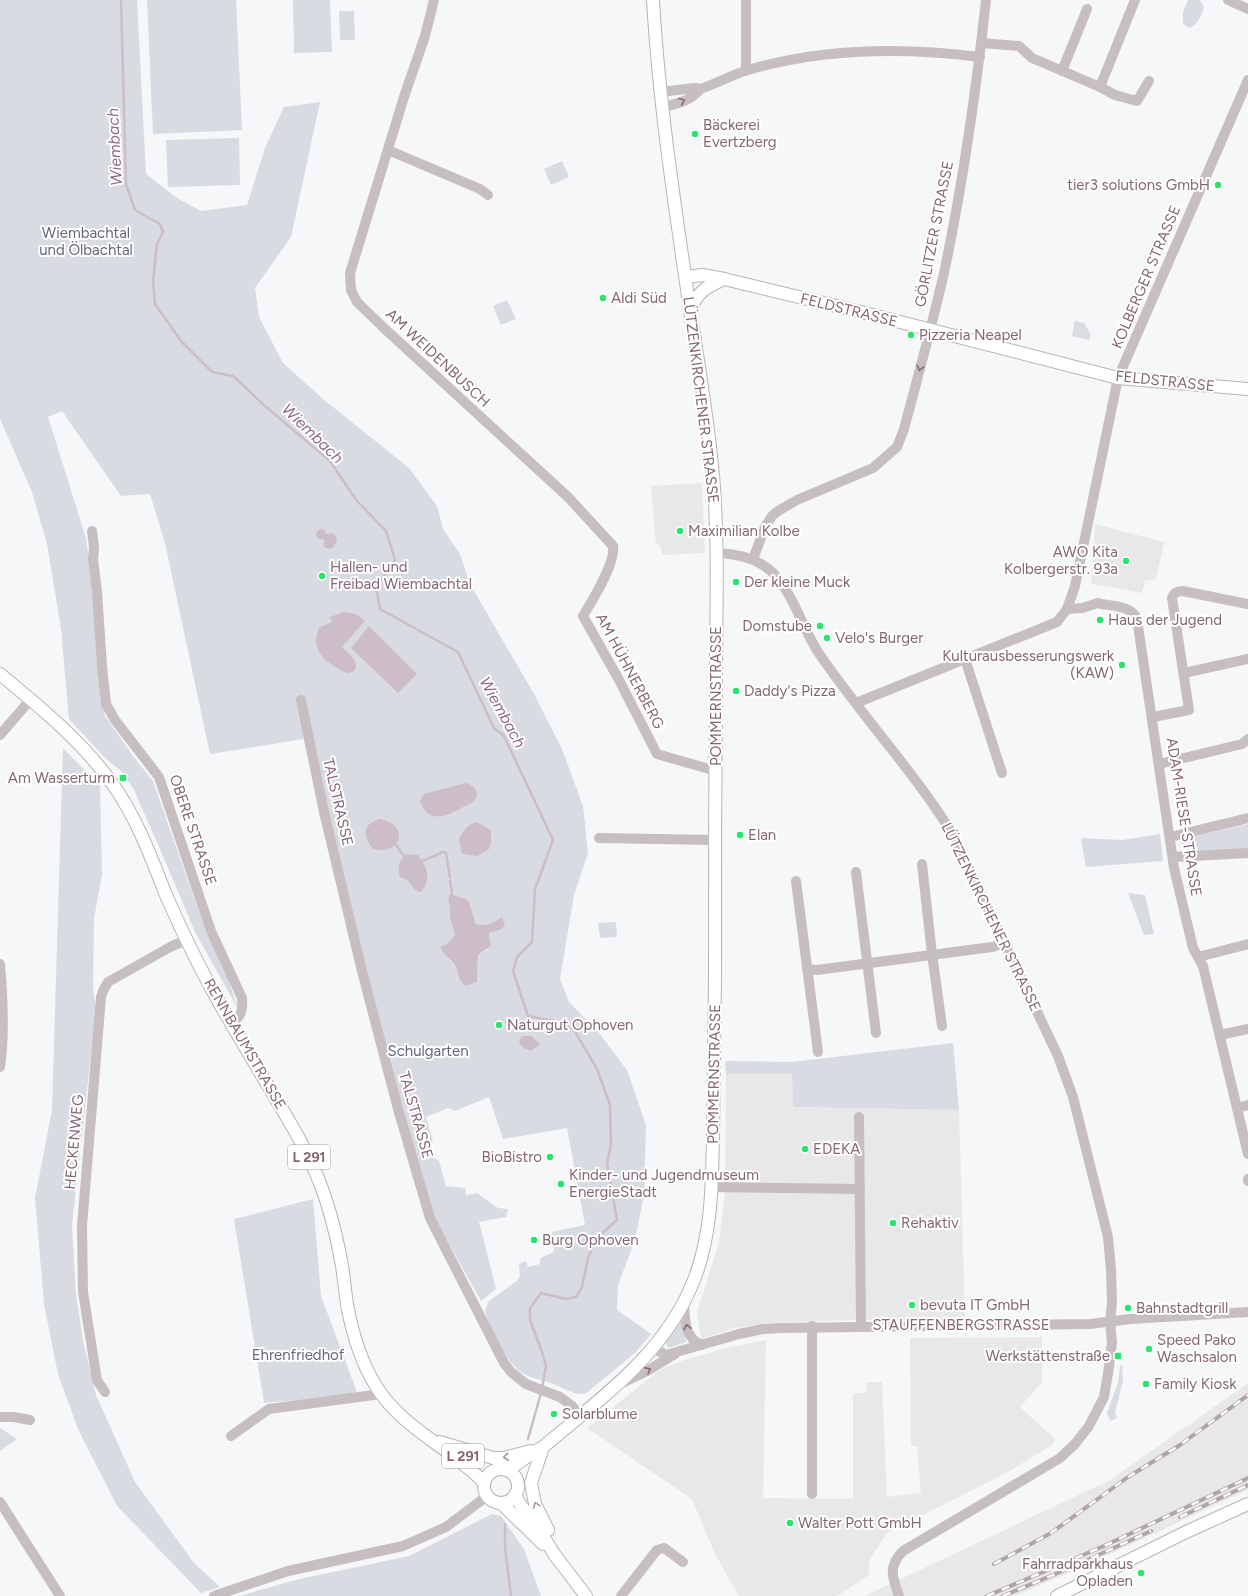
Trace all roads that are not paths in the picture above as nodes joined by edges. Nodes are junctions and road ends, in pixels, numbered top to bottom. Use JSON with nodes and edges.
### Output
{"nodes":[{"id":1,"x":434,"y":0,"type":"edge"},
{"id":2,"x":653,"y":0,"type":"edge"},
{"id":3,"x":746,"y":0,"type":"edge"},
{"id":4,"x":986,"y":0,"type":"edge"},
{"id":5,"x":1135,"y":0,"type":"edge"},
{"id":6,"x":1228,"y":0,"type":"edge"},
{"id":7,"x":1087,"y":9,"type":"dead end"},
{"id":8,"x":1248,"y":9,"type":"edge"},
{"id":9,"x":981,"y":43,"type":"junction"},
{"id":10,"x":980,"y":57,"type":"junction"},
{"id":11,"x":746,"y":70,"type":"junction"},
{"id":12,"x":1062,"y":71,"type":"junction"},
{"id":13,"x":1248,"y":80,"type":"edge"},
{"id":14,"x":1149,"y":81,"type":"dead end"},
{"id":15,"x":1100,"y":87,"type":"junction"},
{"id":16,"x":700,"y":89,"type":"junction"},
{"id":17,"x":660,"y":92,"type":"junction"},
{"id":18,"x":662,"y":107,"type":"junction"},
{"id":19,"x":388,"y":150,"type":"junction"},
{"id":20,"x":488,"y":195,"type":"dead end"},
{"id":21,"x":686,"y":278,"type":"junction"},
{"id":22,"x":724,"y":279,"type":"junction"},
{"id":23,"x":690,"y":309,"type":"junction"},
{"id":24,"x":930,"y":330,"type":"junction"},
{"id":25,"x":1118,"y":378,"type":"junction"},
{"id":26,"x":1248,"y":389,"type":"edge"},
{"id":27,"x":92,"y":531,"type":"dead end"},
{"id":28,"x":613,"y":546,"type":"joint"},
{"id":29,"x":718,"y":553,"type":"junction"},
{"id":30,"x":753,"y":559,"type":"junction"},
{"id":31,"x":1248,"y":604,"type":"edge"},
{"id":32,"x":1067,"y":609,"type":"junction"},
{"id":33,"x":965,"y":659,"type":"junction"},
{"id":34,"x":1248,"y":659,"type":"edge"},
{"id":35,"x":1184,"y":673,"type":"junction"},
{"id":36,"x":0,"y":674,"type":"edge"},
{"id":37,"x":31,"y":699,"type":"junction"},
{"id":38,"x":301,"y":700,"type":"dead end"},
{"id":39,"x":856,"y":703,"type":"junction"},
{"id":40,"x":1153,"y":717,"type":"junction"},
{"id":41,"x":0,"y":735,"type":"edge"},
{"id":42,"x":1248,"y":739,"type":"edge"},
{"id":43,"x":1159,"y":764,"type":"junction"},
{"id":44,"x":716,"y":770,"type":"junction"},
{"id":45,"x":1002,"y":773,"type":"dead end"},
{"id":46,"x":1248,"y":818,"type":"edge"},
{"id":47,"x":1170,"y":836,"type":"junction"},
{"id":48,"x":599,"y":838,"type":"dead end"},
{"id":49,"x":715,"y":840,"type":"junction"},
{"id":50,"x":1248,"y":853,"type":"edge"},
{"id":51,"x":1173,"y":857,"type":"junction"},
{"id":52,"x":922,"y":864,"type":"dead end"},
{"id":53,"x":856,"y":872,"type":"dead end"},
{"id":54,"x":796,"y":881,"type":"dead end"},
{"id":55,"x":187,"y":940,"type":"junction"},
{"id":56,"x":1004,"y":943,"type":"junction"},
{"id":57,"x":1248,"y":944,"type":"edge"},
{"id":58,"x":932,"y":954,"type":"junction"},
{"id":59,"x":1198,"y":957,"type":"junction"},
{"id":60,"x":867,"y":963,"type":"junction"},
{"id":61,"x":0,"y":964,"type":"edge"},
{"id":62,"x":806,"y":969,"type":"junction"},
{"id":63,"x":231,"y":1024,"type":"junction"},
{"id":64,"x":942,"y":1026,"type":"dead end"},
{"id":65,"x":1248,"y":1029,"type":"edge"},
{"id":66,"x":876,"y":1033,"type":"dead end"},
{"id":67,"x":1220,"y":1035,"type":"junction"},
{"id":68,"x":1,"y":1050,"type":"edge"},
{"id":69,"x":818,"y":1052,"type":"dead end"},
{"id":70,"x":0,"y":1067,"type":"edge"},
{"id":71,"x":1248,"y":1105,"type":"edge"},
{"id":72,"x":1237,"y":1108,"type":"junction"},
{"id":73,"x":859,"y":1117,"type":"dead end"},
{"id":74,"x":1248,"y":1154,"type":"edge"},
{"id":75,"x":712,"y":1187,"type":"junction"},
{"id":76,"x":860,"y":1189,"type":"junction"},
{"id":77,"x":684,"y":1303,"type":"junction"},
{"id":78,"x":1248,"y":1312,"type":"edge"},
{"id":79,"x":1110,"y":1322,"type":"junction"},
{"id":80,"x":812,"y":1326,"type":"junction"},
{"id":81,"x":861,"y":1326,"type":"junction"},
{"id":82,"x":702,"y":1345,"type":"junction"},
{"id":83,"x":653,"y":1348,"type":"junction"},
{"id":84,"x":676,"y":1353,"type":"junction"},
{"id":85,"x":618,"y":1385,"type":"junction"},
{"id":86,"x":105,"y":1392,"type":"dead end"},
{"id":87,"x":381,"y":1394,"type":"junction"},
{"id":88,"x":580,"y":1415,"type":"junction"},
{"id":89,"x":0,"y":1417,"type":"edge"},
{"id":90,"x":30,"y":1420,"type":"dead end"},
{"id":91,"x":231,"y":1436,"type":"dead end"},
{"id":92,"x":434,"y":1441,"type":"junction"},
{"id":93,"x":543,"y":1447,"type":"junction"},
{"id":94,"x":493,"y":1470,"type":"junction"},
{"id":95,"x":508,"y":1470,"type":"junction"},
{"id":96,"x":517,"y":1480,"type":"junction"},
{"id":97,"x":484,"y":1483,"type":"junction"},
{"id":98,"x":812,"y":1494,"type":"dead end"},
{"id":99,"x":515,"y":1495,"type":"junction"},
{"id":100,"x":487,"y":1496,"type":"junction"},
{"id":101,"x":0,"y":1502,"type":"edge"},
{"id":102,"x":501,"y":1503,"type":"junction"},
{"id":103,"x":1248,"y":1504,"type":"edge"},
{"id":104,"x":554,"y":1554,"type":"junction"},
{"id":105,"x":683,"y":1562,"type":"dead end"},
{"id":106,"x":60,"y":1596,"type":"edge"},
{"id":107,"x":214,"y":1596,"type":"edge"},
{"id":108,"x":586,"y":1596,"type":"edge"},
{"id":109,"x":621,"y":1596,"type":"edge"},
{"id":110,"x":898,"y":1596,"type":"edge"},
{"id":111,"x":1057,"y":1596,"type":"edge"}],
"edges":[{"from":1,"to":19,"type":"street","name":"AM WEIDENBUSCH"},
{"from":2,"to":17,"type":"main road","name":"LÜTZENKIRCHENER STRASSE"},
{"from":3,"to":11,"type":"street"},
{"from":4,"to":9,"type":"street","name":"GÖRLITZER STRASSE"},
{"from":5,"to":15,"type":"street"},
{"from":6,"to":8,"type":"street"},
{"from":7,"to":12,"type":"street"},
{"from":9,"to":10,"type":"street","name":"GÖRLITZER STRASSE"},
{"from":9,"to":12,"type":"street"},
{"from":10,"to":11,"type":"street"},
{"from":10,"to":24,"type":"street","name":"GÖRLITZER STRASSE"},
{"from":11,"to":16,"type":"street"},
{"from":12,"to":15,"type":"street"},
{"from":13,"to":25,"type":"street","name":"KOLBERGER STRASSE"},
{"from":14,"to":15,"type":"street"},
{"from":16,"to":17,"type":"street"},
{"from":18,"to":16,"type":"street","one_way":true},
{"from":17,"to":18,"type":"main road","name":"LÜTZENKIRCHENER STRASSE"},
{"from":18,"to":21,"type":"main road","name":"LÜTZENKIRCHENER STRASSE"},
{"from":19,"to":20,"type":"street"},
{"from":19,"to":28,"type":"street","name":"AM WEIDENBUSCH"},
{"from":21,"to":22,"type":"main road","name":"FELDSTRASSE"},
{"from":21,"to":23,"type":"main road","name":"LÜTZENKIRCHENER STRASSE"},
{"from":22,"to":23,"type":"main road"},
{"from":22,"to":24,"type":"main road","name":"FELDSTRASSE"},
{"from":23,"to":29,"type":"main road","name":"LÜTZENKIRCHENER STRASSE"},
{"from":24,"to":25,"type":"main road","name":"FELDSTRASSE"},
{"from":24,"to":30,"type":"street","name":"GÖRLITZER STRASSE","one_way":true},
{"from":25,"to":26,"type":"main road","name":"FELDSTRASSE"},
{"from":25,"to":32,"type":"street","name":"KOLBERGER STRASSE"},
{"from":27,"to":63,"type":"street","name":"OBERE STRASSE"},
{"from":28,"to":44,"type":"street","name":"AM HÜHNERBERG"},
{"from":29,"to":30,"type":"street","name":"LÜTZENKIRCHENER STRASSE"},
{"from":29,"to":44,"type":"main road","name":"POMMERNSTRASSE"},
{"from":30,"to":39,"type":"street","name":"LÜTZENKIRCHENER STRASSE"},
{"from":31,"to":35,"type":"street"},
{"from":32,"to":33,"type":"street","name":"KOLBERGER STRASSE"},
{"from":32,"to":40,"type":"street"},
{"from":33,"to":39,"type":"street","name":"KOLBERGER STRASSE"},
{"from":33,"to":45,"type":"street"},
{"from":34,"to":35,"type":"street"},
{"from":35,"to":40,"type":"street"},
{"from":36,"to":37,"type":"main road","name":"RENNBAUMSTRASSE","number":"L 291"},
{"from":37,"to":41,"type":"street"},
{"from":37,"to":55,"type":"main road","name":"RENNBAUMSTRASSE","number":"L 291"},
{"from":38,"to":88,"type":"street","name":"TALSTRASSE"},
{"from":39,"to":56,"type":"street","name":"LÜTZENKIRCHENER STRASSE"},
{"from":40,"to":43,"type":"street","name":"ADAM-RIESE-STRASSE"},
{"from":42,"to":43,"type":"street"},
{"from":43,"to":47,"type":"street","name":"ADAM-RIESE-STRASSE"},
{"from":44,"to":49,"type":"main road","name":"POMMERNSTRASSE"},
{"from":46,"to":47,"type":"street"},
{"from":47,"to":51,"type":"street","name":"ADAM-RIESE-STRASSE"},
{"from":48,"to":49,"type":"street"},
{"from":49,"to":75,"type":"main road","name":"POMMERNSTRASSE"},
{"from":50,"to":51,"type":"street"},
{"from":51,"to":59,"type":"street","name":"ADAM-RIESE-STRASSE"},
{"from":52,"to":58,"type":"street"},
{"from":53,"to":60,"type":"street"},
{"from":54,"to":62,"type":"street"},
{"from":55,"to":63,"type":"main road","name":"RENNBAUMSTRASSE","number":"L 291"},
{"from":55,"to":86,"type":"street","name":"HECKENWEG"},
{"from":56,"to":58,"type":"street"},
{"from":56,"to":79,"type":"street","name":"LÜTZENKIRCHENER STRASSE"},
{"from":57,"to":59,"type":"street"},
{"from":58,"to":60,"type":"street"},
{"from":58,"to":64,"type":"street"},
{"from":59,"to":67,"type":"street","name":"ADAM-RIESE-STRASSE"},
{"from":60,"to":62,"type":"street"},
{"from":60,"to":66,"type":"street"},
{"from":61,"to":68,"type":"street"},
{"from":62,"to":69,"type":"street"},
{"from":63,"to":87,"type":"main road","name":"RENNBAUMSTRASSE","number":"L 291"},
{"from":65,"to":67,"type":"street"},
{"from":67,"to":72,"type":"street","name":"ADAM-RIESE-STRASSE"},
{"from":68,"to":70,"type":"street"},
{"from":71,"to":72,"type":"street"},
{"from":72,"to":74,"type":"street","name":"ADAM-RIESE-STRASSE"},
{"from":73,"to":76,"type":"street"},
{"from":75,"to":76,"type":"street"},
{"from":75,"to":77,"type":"main road","name":"POMMERNSTRASSE"},
{"from":76,"to":81,"type":"street"},
{"from":82,"to":77,"type":"street","one_way":true},
{"from":77,"to":83,"type":"main road","name":"STAUFFENBERGSTRASSE"},
{"from":78,"to":79,"type":"street"},
{"from":79,"to":81,"type":"street","name":"STAUFFENBERGSTRASSE"},
{"from":79,"to":110,"type":"street","name":"LÜTZENKIRCHENER STRASSE"},
{"from":80,"to":81,"type":"street","name":"STAUFFENBERGSTRASSE"},
{"from":80,"to":82,"type":"street","name":"STAUFFENBERGSTRASSE"},
{"from":80,"to":98,"type":"street"},
{"from":82,"to":84,"type":"street","name":"STAUFFENBERGSTRASSE"},
{"from":83,"to":84,"type":"street","name":"STAUFFENBERGSTRASSE"},
{"from":83,"to":85,"type":"main road","name":"STAUFFENBERGSTRASSE"},
{"from":85,"to":84,"type":"street","name":"STAUFFENBERGSTRASSE","one_way":true},
{"from":85,"to":88,"type":"main road","name":"STAUFFENBERGSTRASSE"},
{"from":87,"to":91,"type":"street"},
{"from":87,"to":92,"type":"main road","name":"RENNBAUMSTRASSE","number":"L 291"},
{"from":88,"to":93,"type":"main road","name":"STAUFFENBERGSTRASSE"},
{"from":89,"to":90,"type":"street"},
{"from":93,"to":92,"type":"main road","one_way":true},
{"from":92,"to":94,"type":"main road","name":"RENNBAUMSTRASSE","number":"L 291"},
{"from":92,"to":97,"type":"main road","name":"RENNBAUMSTRASSE","number":"L 291"},
{"from":93,"to":95,"type":"main road","name":"STAUFFENBERGSTRASSE"},
{"from":93,"to":96,"type":"main road","name":"STAUFFENBERGSTRASSE"},
{"from":104,"to":93,"type":"main road","one_way":true},
{"from":94,"to":95,"type":"main road"},
{"from":94,"to":97,"type":"main road"},
{"from":95,"to":96,"type":"main road"},
{"from":96,"to":99,"type":"main road"},
{"from":97,"to":100,"type":"main road"},
{"from":99,"to":102,"type":"main road"},
{"from":99,"to":104,"type":"main road"},
{"from":100,"to":102,"type":"main road"},
{"from":100,"to":107,"type":"street"},
{"from":101,"to":106,"type":"street"},
{"from":102,"to":104,"type":"main road"},
{"from":103,"to":111,"type":"main road"},
{"from":104,"to":108,"type":"main road"},
{"from":105,"to":109,"type":"street"}]}
